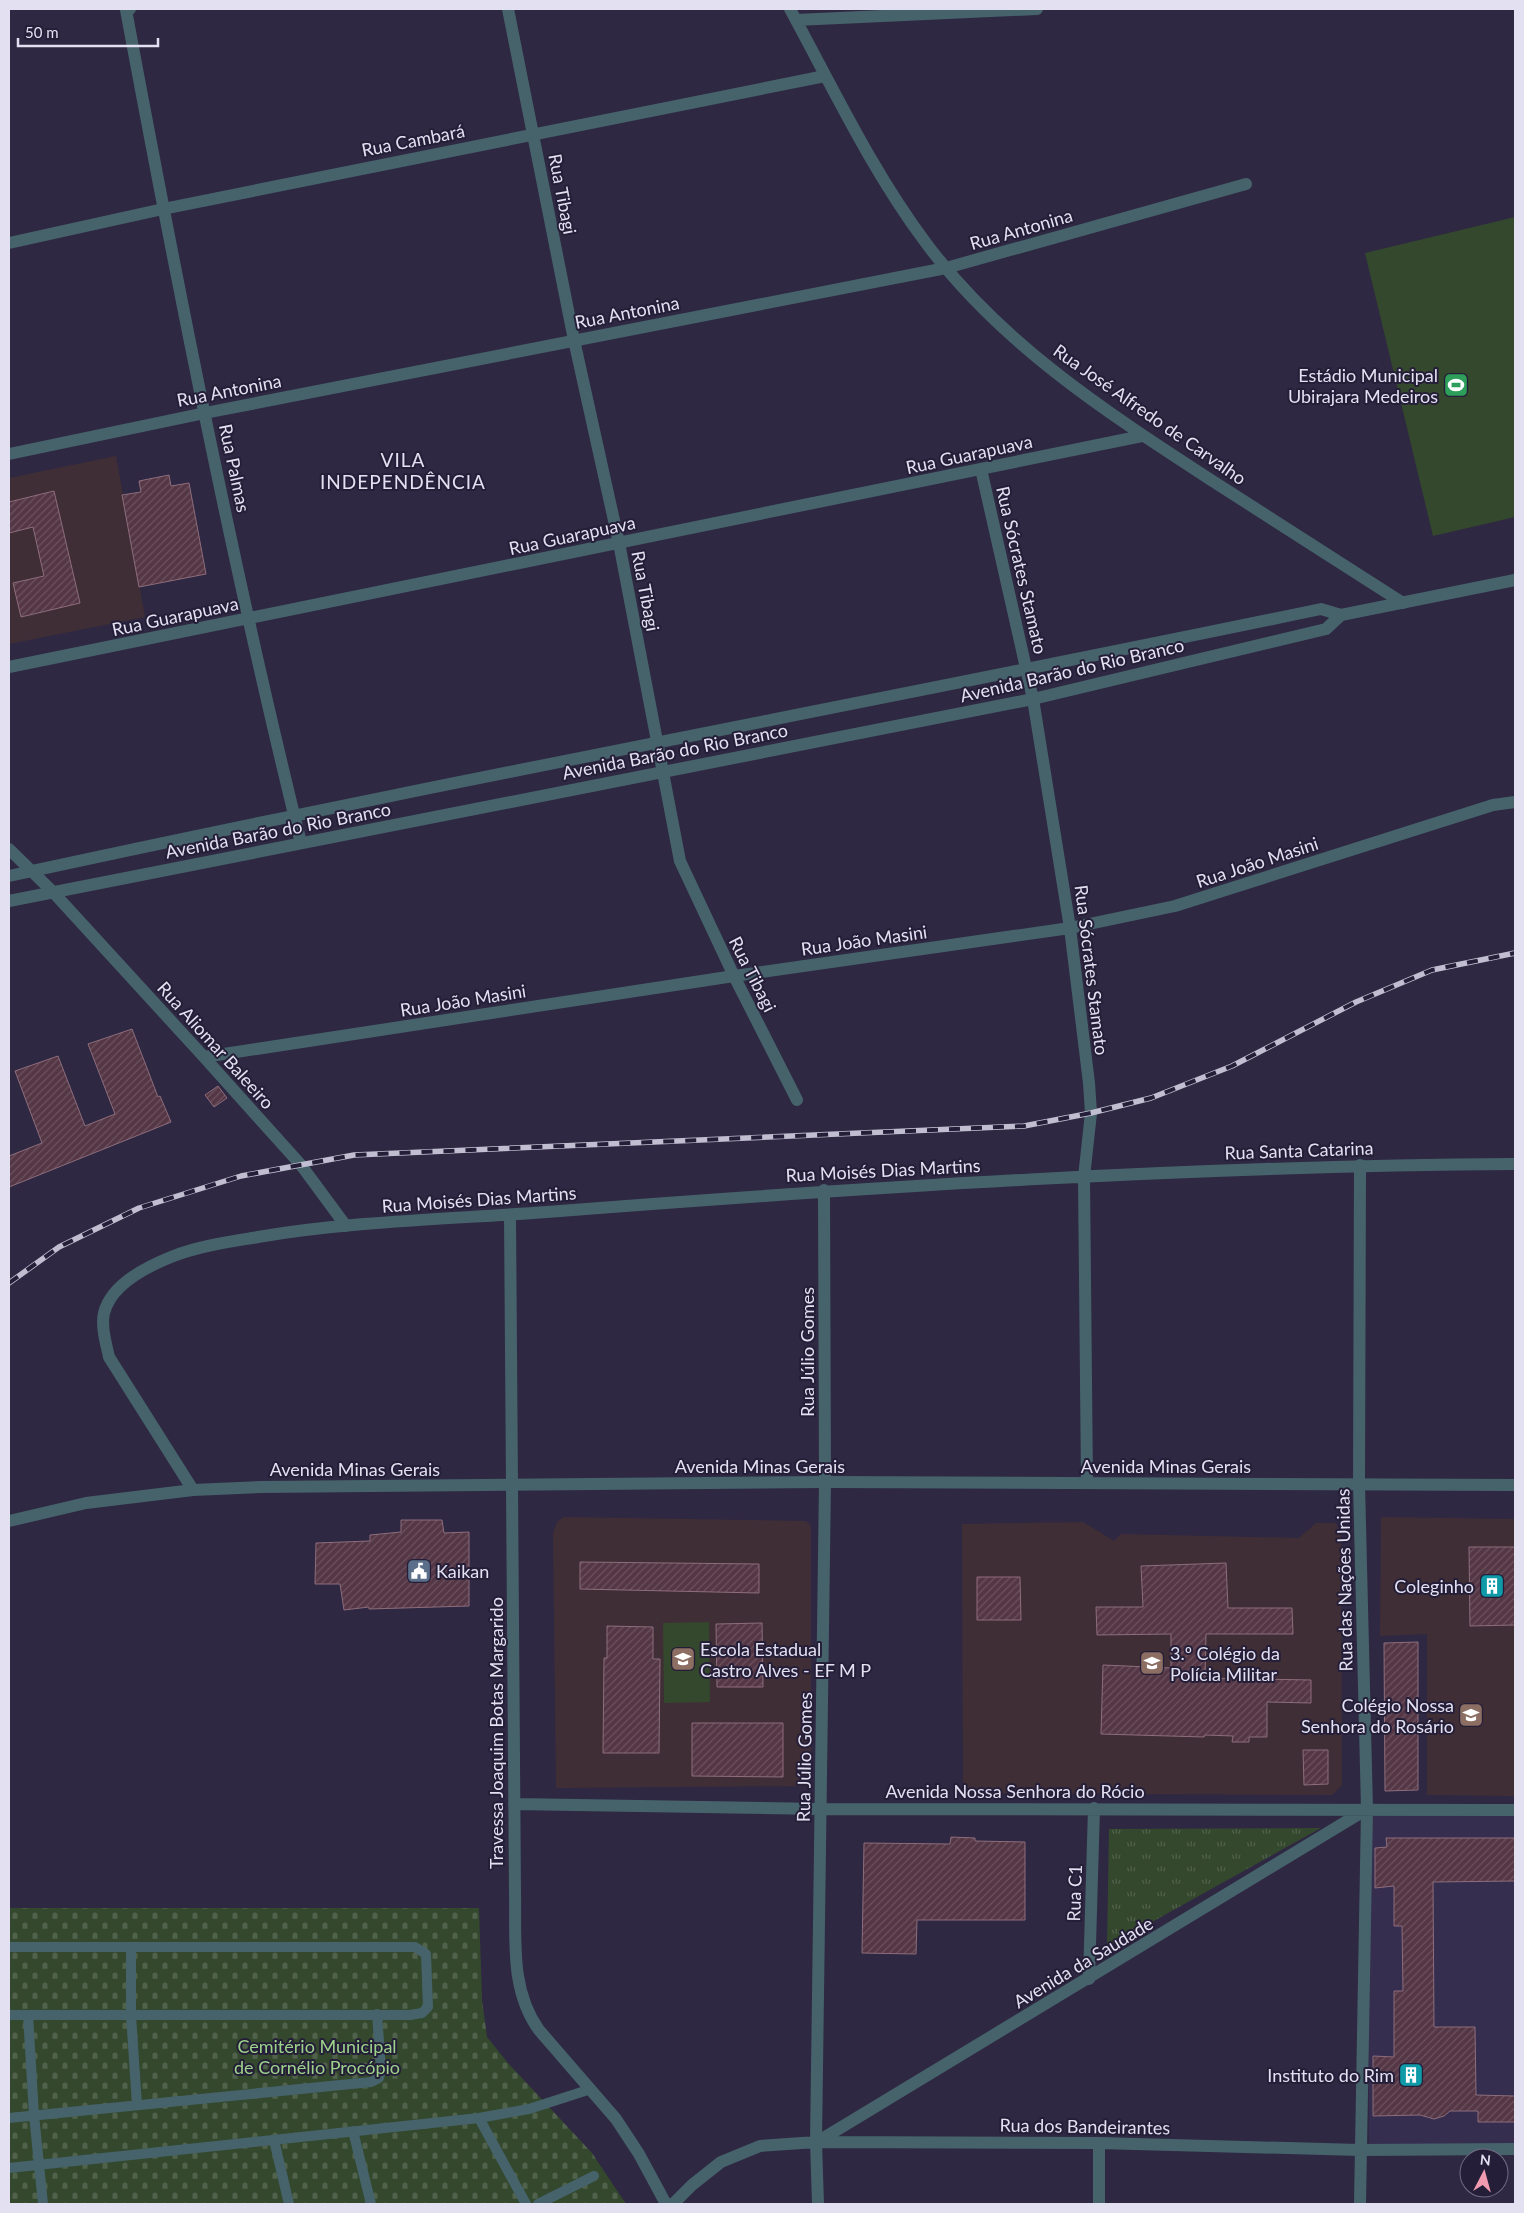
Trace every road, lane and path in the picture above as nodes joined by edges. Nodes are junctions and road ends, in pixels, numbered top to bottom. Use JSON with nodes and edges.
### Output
{"nodes":[{"id":1,"x":128,"y":9,"type":"edge"},
{"id":2,"x":508,"y":9,"type":"edge"},
{"id":3,"x":1037,"y":9,"type":"edge"},
{"id":4,"x":793,"y":14,"type":"edge"},
{"id":5,"x":825,"y":76,"type":"junction"},
{"id":6,"x":533,"y":134,"type":"junction"},
{"id":7,"x":1246,"y":184,"type":"dead end"},
{"id":8,"x":163,"y":209,"type":"junction"},
{"id":9,"x":9,"y":244,"type":"edge"},
{"id":10,"x":946,"y":268,"type":"junction"},
{"id":11,"x":574,"y":340,"type":"junction"},
{"id":12,"x":205,"y":413,"type":"junction"},
{"id":13,"x":1142,"y":436,"type":"junction"},
{"id":14,"x":9,"y":454,"type":"edge"},
{"id":15,"x":981,"y":469,"type":"junction"},
{"id":16,"x":619,"y":543,"type":"junction"},
{"id":17,"x":1515,"y":580,"type":"edge"},
{"id":18,"x":1403,"y":603,"type":"junction"},
{"id":19,"x":1341,"y":615,"type":"junction"},
{"id":20,"x":249,"y":618,"type":"junction"},
{"id":21,"x":9,"y":667,"type":"edge"},
{"id":22,"x":1026,"y":670,"type":"junction"},
{"id":23,"x":1033,"y":699,"type":"junction"},
{"id":24,"x":658,"y":741,"type":"junction"},
{"id":25,"x":663,"y":772,"type":"junction"},
{"id":26,"x":1515,"y":802,"type":"edge"},
{"id":27,"x":294,"y":815,"type":"junction"},
{"id":28,"x":301,"y":843,"type":"junction"},
{"id":29,"x":9,"y":849,"type":"edge"},
{"id":30,"x":30,"y":871,"type":"junction"},
{"id":31,"x":9,"y":876,"type":"edge"},
{"id":32,"x":53,"y":892,"type":"junction"},
{"id":33,"x":9,"y":901,"type":"edge"},
{"id":34,"x":1070,"y":928,"type":"junction"},
{"id":35,"x":734,"y":976,"type":"junction"},
{"id":36,"x":204,"y":1057,"type":"junction"},
{"id":37,"x":797,"y":1100,"type":"dead end"},
{"id":38,"x":1515,"y":1164,"type":"edge"},
{"id":39,"x":1360,"y":1165,"type":"junction"},
{"id":40,"x":1084,"y":1177,"type":"junction"},
{"id":41,"x":824,"y":1190,"type":"junction"},
{"id":42,"x":510,"y":1214,"type":"junction"},
{"id":43,"x":346,"y":1226,"type":"junction"},
{"id":44,"x":825,"y":1482,"type":"junction"},
{"id":45,"x":1087,"y":1483,"type":"junction"},
{"id":46,"x":1359,"y":1484,"type":"junction"},
{"id":47,"x":512,"y":1485,"type":"junction"},
{"id":48,"x":1515,"y":1485,"type":"edge"},
{"id":49,"x":193,"y":1490,"type":"junction"},
{"id":50,"x":9,"y":1521,"type":"edge"},
{"id":51,"x":514,"y":1804,"type":"junction"},
{"id":52,"x":820,"y":1808,"type":"junction"},
{"id":53,"x":1094,"y":1808,"type":"junction"},
{"id":54,"x":1367,"y":1809,"type":"junction"},
{"id":55,"x":1515,"y":1810,"type":"edge"},
{"id":56,"x":9,"y":1947,"type":"edge"},
{"id":57,"x":131,"y":1947,"type":"junction"},
{"id":58,"x":1088,"y":1979,"type":"junction"},
{"id":59,"x":377,"y":2014,"type":"junction"},
{"id":60,"x":9,"y":2015,"type":"edge"},
{"id":61,"x":28,"y":2015,"type":"junction"},
{"id":62,"x":131,"y":2015,"type":"junction"},
{"id":63,"x":591,"y":2089,"type":"junction"},
{"id":64,"x":137,"y":2105,"type":"junction"},
{"id":65,"x":34,"y":2115,"type":"junction"},
{"id":66,"x":9,"y":2118,"type":"edge"},
{"id":67,"x":479,"y":2118,"type":"junction"},
{"id":68,"x":353,"y":2132,"type":"junction"},
{"id":69,"x":274,"y":2140,"type":"junction"},
{"id":70,"x":816,"y":2142,"type":"junction"},
{"id":71,"x":1099,"y":2143,"type":"junction"},
{"id":72,"x":1360,"y":2150,"type":"junction"},
{"id":73,"x":1515,"y":2150,"type":"edge"},
{"id":74,"x":40,"y":2165,"type":"junction"},
{"id":75,"x":9,"y":2168,"type":"edge"},
{"id":76,"x":594,"y":2176,"type":"dead end"},
{"id":77,"x":43,"y":2204,"type":"edge"},
{"id":78,"x":289,"y":2204,"type":"edge"},
{"id":79,"x":371,"y":2204,"type":"edge"},
{"id":80,"x":526,"y":2204,"type":"edge"},
{"id":81,"x":538,"y":2204,"type":"edge"},
{"id":82,"x":666,"y":2204,"type":"edge"},
{"id":83,"x":673,"y":2204,"type":"edge"},
{"id":84,"x":818,"y":2204,"type":"edge"},
{"id":85,"x":1099,"y":2204,"type":"edge"},
{"id":86,"x":1360,"y":2204,"type":"edge"}],
"edges":[{"from":1,"to":8,"type":"street","name":"Rua Palmas"},
{"from":2,"to":6,"type":"street","name":"Rua Tibagi"},
{"from":3,"to":4,"type":"street"},
{"from":4,"to":5,"type":"street","name":"Rua José Alfredo de Carvalho"},
{"from":5,"to":6,"type":"street","name":"Rua Cambará"},
{"from":5,"to":10,"type":"street","name":"Rua José Alfredo de Carvalho"},
{"from":6,"to":8,"type":"street","name":"Rua Cambará"},
{"from":6,"to":11,"type":"street","name":"Rua Tibagi"},
{"from":7,"to":10,"type":"street","name":"Rua Antonina"},
{"from":8,"to":9,"type":"street","name":"Rua Cambará"},
{"from":8,"to":12,"type":"street","name":"Rua Palmas"},
{"from":10,"to":11,"type":"street","name":"Rua Antonina"},
{"from":10,"to":13,"type":"street","name":"Rua José Alfredo de Carvalho"},
{"from":11,"to":12,"type":"street","name":"Rua Antonina"},
{"from":11,"to":16,"type":"street","name":"Rua Tibagi"},
{"from":12,"to":14,"type":"street","name":"Rua Antonina"},
{"from":12,"to":20,"type":"street","name":"Rua Palmas"},
{"from":13,"to":15,"type":"street","name":"Rua Guarapuava"},
{"from":13,"to":18,"type":"street","name":"Rua José Alfredo de Carvalho"},
{"from":15,"to":16,"type":"street","name":"Rua Guarapuava"},
{"from":15,"to":22,"type":"street","name":"Rua Sócrates Stamato"},
{"from":16,"to":20,"type":"street","name":"Rua Guarapuava"},
{"from":16,"to":24,"type":"street","name":"Rua Tibagi"},
{"from":17,"to":18,"type":"street","name":"Avenida Barão do Rio Branco"},
{"from":18,"to":19,"type":"street","name":"Avenida Barão do Rio Branco"},
{"from":19,"to":22,"type":"street","name":"Avenida Barão do Rio Branco"},
{"from":19,"to":23,"type":"street","name":"Avenida Barão do Rio Branco"},
{"from":20,"to":21,"type":"street","name":"Rua Guarapuava"},
{"from":20,"to":27,"type":"street","name":"Rua Palmas"},
{"from":22,"to":23,"type":"street","name":"Rua Sócrates Stamato"},
{"from":22,"to":24,"type":"street","name":"Avenida Barão do Rio Branco"},
{"from":23,"to":25,"type":"street","name":"Avenida Barão do Rio Branco"},
{"from":23,"to":34,"type":"street","name":"Rua Sócrates Stamato"},
{"from":24,"to":25,"type":"street","name":"Rua Tibagi"},
{"from":24,"to":27,"type":"street","name":"Avenida Barão do Rio Branco"},
{"from":25,"to":28,"type":"street","name":"Avenida Barão do Rio Branco"},
{"from":25,"to":35,"type":"street","name":"Rua Tibagi"},
{"from":26,"to":34,"type":"street","name":"Rua João Masini"},
{"from":27,"to":28,"type":"street","name":"Rua Palmas"},
{"from":27,"to":30,"type":"street","name":"Avenida Barão do Rio Branco"},
{"from":28,"to":32,"type":"street","name":"Avenida Barão do Rio Branco"},
{"from":29,"to":30,"type":"street","name":"Rua Aliomar Baleeiro"},
{"from":30,"to":31,"type":"street","name":"Avenida Barão do Rio Branco"},
{"from":30,"to":32,"type":"street","name":"Rua Aliomar Baleeiro"},
{"from":32,"to":33,"type":"street","name":"Avenida Barão do Rio Branco"},
{"from":32,"to":36,"type":"street","name":"Rua Aliomar Baleeiro"},
{"from":34,"to":35,"type":"street","name":"Rua João Masini"},
{"from":34,"to":40,"type":"street","name":"Rua Sócrates Stamato"},
{"from":35,"to":36,"type":"street","name":"Rua João Masini"},
{"from":35,"to":37,"type":"street","name":"Rua Tibagi"},
{"from":36,"to":43,"type":"street","name":"Rua Aliomar Baleeiro"},
{"from":38,"to":39,"type":"street","name":"Rua Santa Catarina"},
{"from":39,"to":40,"type":"street","name":"Rua Santa Catarina"},
{"from":39,"to":46,"type":"street","name":"Rua das Nações Unidas"},
{"from":40,"to":41,"type":"street","name":"Rua Moisés Dias Martins"},
{"from":40,"to":45,"type":"street","name":"Rua Sócrates Stamato"},
{"from":41,"to":42,"type":"street","name":"Rua Moisés Dias Martins"},
{"from":41,"to":44,"type":"street","name":"Rua Júlio Gomes"},
{"from":42,"to":43,"type":"street","name":"Rua Moisés Dias Martins"},
{"from":42,"to":47,"type":"street","name":"Travessa Joaquim Botas Margarido"},
{"from":43,"to":49,"type":"street","name":"Rua Moisés Dias Martins"},
{"from":44,"to":45,"type":"street","name":"Avenida Minas Gerais"},
{"from":44,"to":47,"type":"street","name":"Avenida Minas Gerais"},
{"from":44,"to":52,"type":"street","name":"Rua Júlio Gomes"},
{"from":45,"to":46,"type":"street","name":"Avenida Minas Gerais"},
{"from":46,"to":48,"type":"street","name":"Avenida Minas Gerais"},
{"from":46,"to":54,"type":"street","name":"Rua das Nações Unidas"},
{"from":47,"to":49,"type":"street","name":"Avenida Minas Gerais"},
{"from":47,"to":51,"type":"street","name":"Travessa Joaquim Botas Margarido"},
{"from":49,"to":50,"type":"street","name":"Avenida Minas Gerais"},
{"from":51,"to":52,"type":"street","name":"Avenida Nossa Senhora do Rócio"},
{"from":51,"to":63,"type":"street","name":"Travessa Joaquim Botas Margarido"},
{"from":52,"to":53,"type":"street","name":"Avenida Nossa Senhora do Rócio"},
{"from":52,"to":70,"type":"street","name":"Rua Júlio Gomes"},
{"from":53,"to":54,"type":"street","name":"Avenida Nossa Senhora do Rócio"},
{"from":53,"to":58,"type":"street","name":"Rua C1"},
{"from":54,"to":55,"type":"street","name":"Avenida Nossa Senhora do Rócio"},
{"from":54,"to":58,"type":"street","name":"Avenida da Saudade"},
{"from":54,"to":72,"type":"street","name":"Rua das Nações Unidas"},
{"from":56,"to":57,"type":"lane"},
{"from":57,"to":59,"type":"lane"},
{"from":57,"to":62,"type":"lane"},
{"from":58,"to":70,"type":"street","name":"Avenida da Saudade"},
{"from":59,"to":62,"type":"lane"},
{"from":59,"to":64,"type":"lane"},
{"from":60,"to":61,"type":"lane"},
{"from":61,"to":62,"type":"lane"},
{"from":61,"to":65,"type":"lane"},
{"from":62,"to":64,"type":"lane"},
{"from":63,"to":67,"type":"lane"},
{"from":63,"to":82,"type":"street","name":"Travessa Joaquim Botas Margarido"},
{"from":64,"to":65,"type":"lane"},
{"from":65,"to":66,"type":"lane"},
{"from":65,"to":74,"type":"lane"},
{"from":67,"to":68,"type":"lane"},
{"from":67,"to":80,"type":"lane"},
{"from":68,"to":69,"type":"lane"},
{"from":68,"to":79,"type":"lane"},
{"from":69,"to":74,"type":"lane"},
{"from":69,"to":78,"type":"lane"},
{"from":70,"to":71,"type":"street","name":"Rua dos Bandeirantes"},
{"from":70,"to":83,"type":"street","name":"Rua dos Bandeirantes"},
{"from":70,"to":84,"type":"street","name":"Rua Júlio Gomes"},
{"from":71,"to":72,"type":"street","name":"Rua dos Bandeirantes"},
{"from":71,"to":85,"type":"street"},
{"from":72,"to":73,"type":"street","name":"Rua dos Bandeirantes"},
{"from":72,"to":86,"type":"street","name":"Rua das Nações Unidas"},
{"from":74,"to":75,"type":"lane"},
{"from":74,"to":77,"type":"lane"},
{"from":76,"to":81,"type":"lane"}]}
